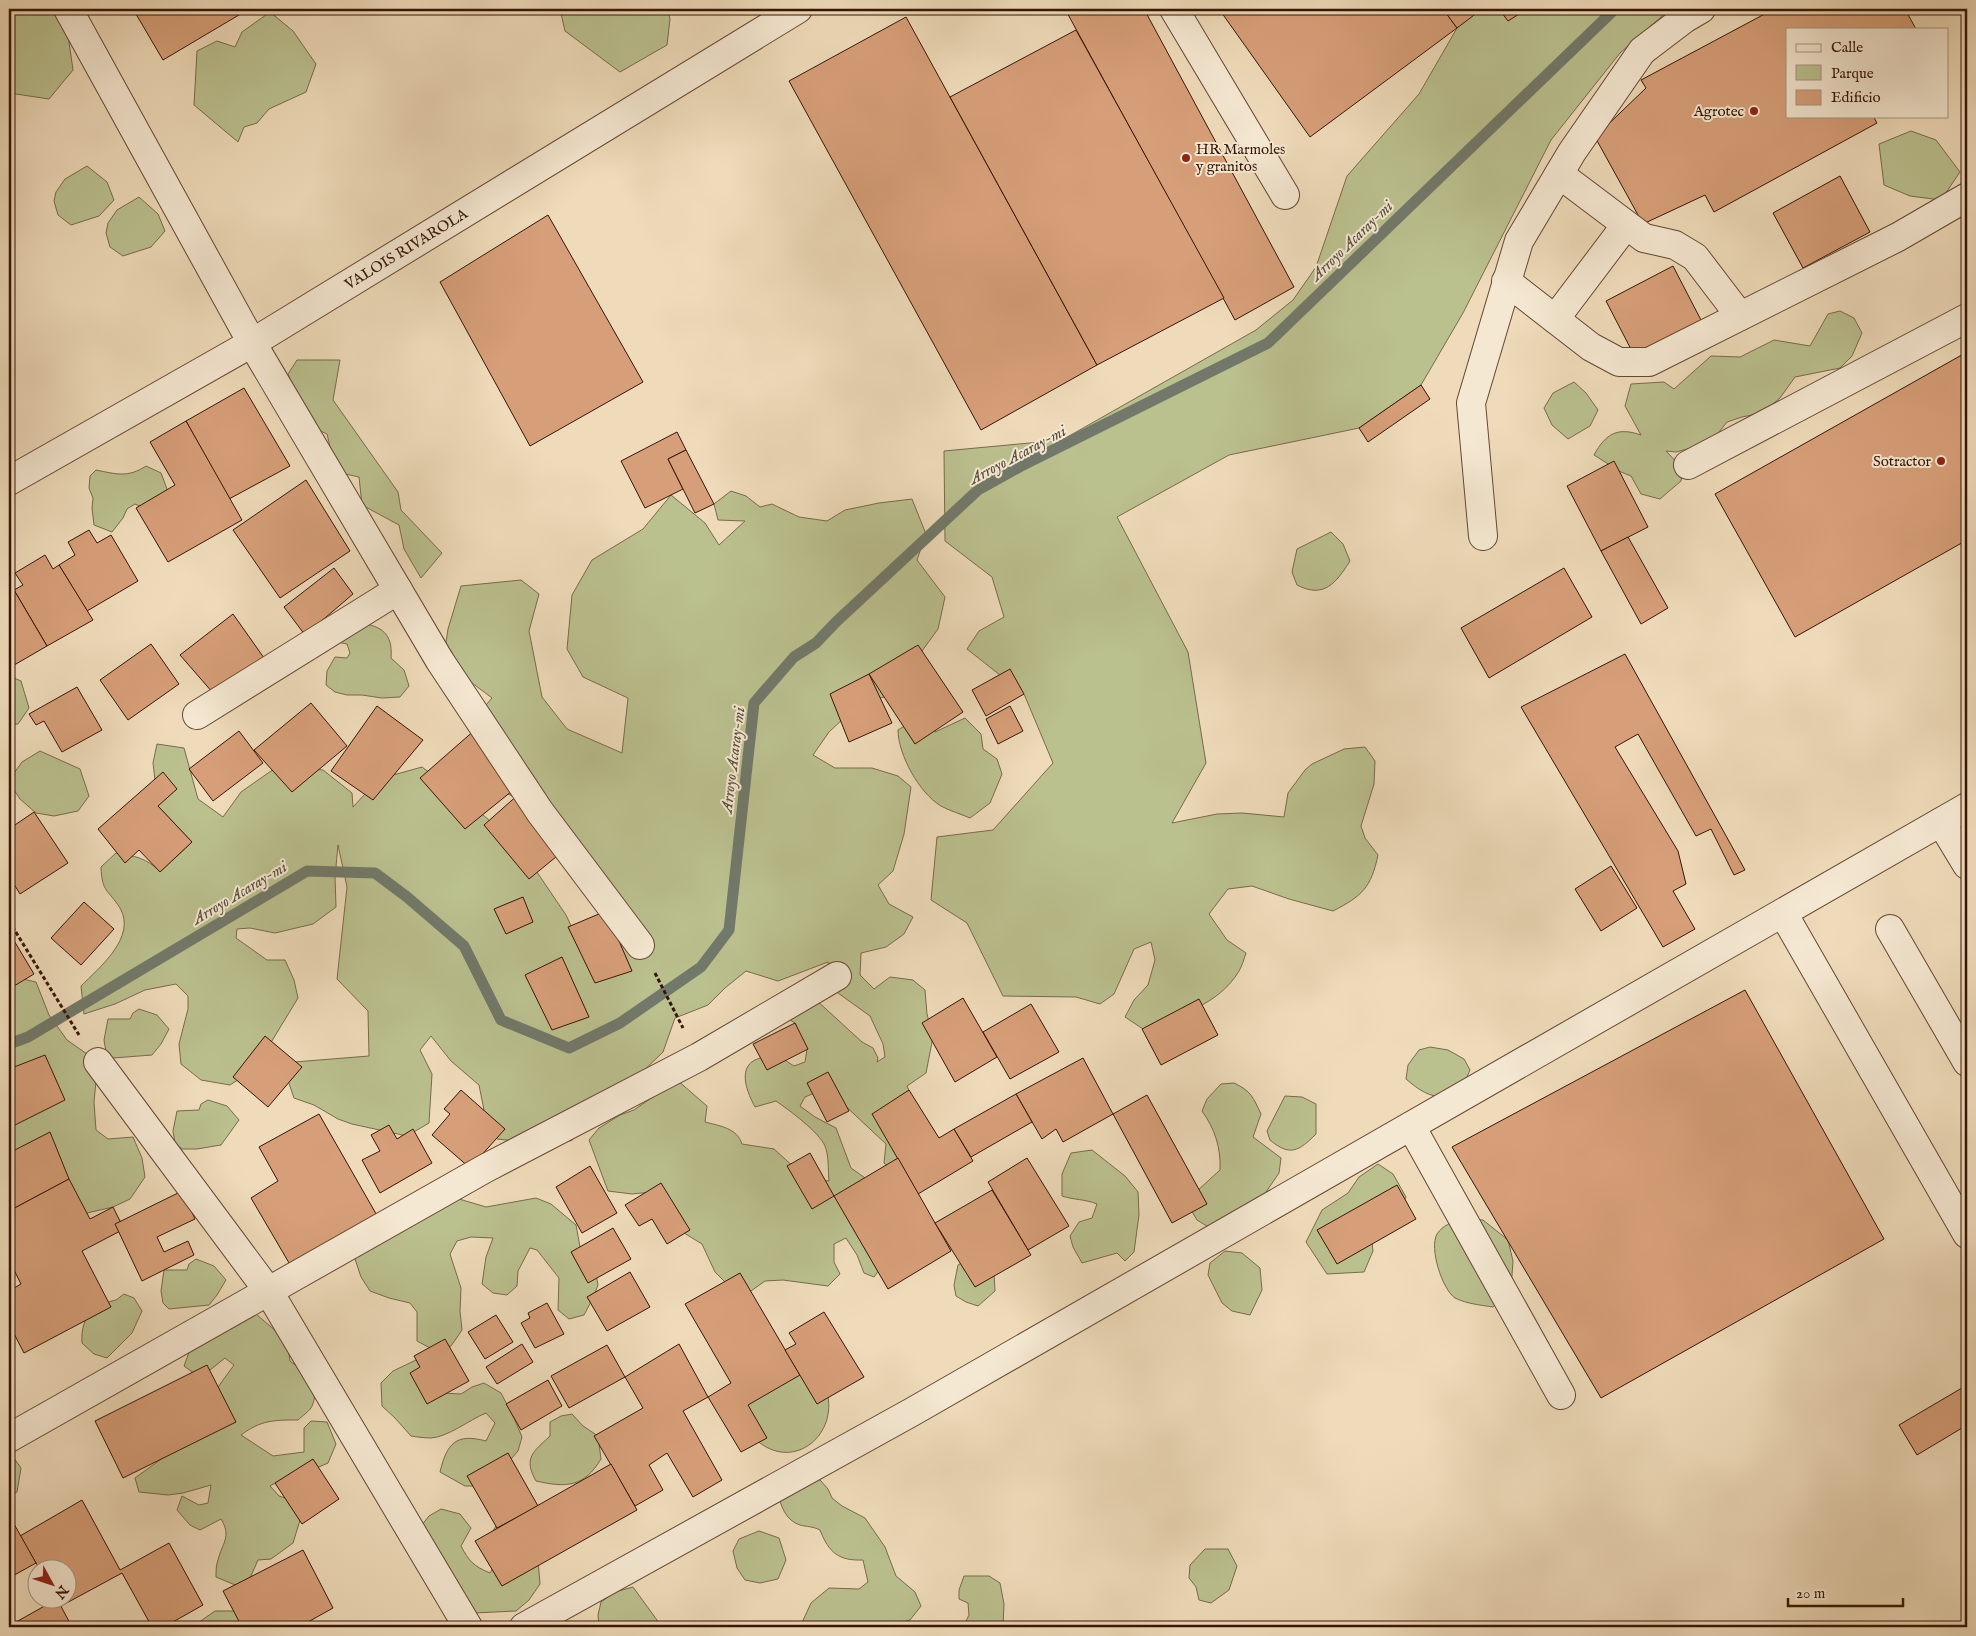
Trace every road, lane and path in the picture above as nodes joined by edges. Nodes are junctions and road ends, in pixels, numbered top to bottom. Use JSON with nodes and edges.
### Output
{"nodes":[{"id":1,"x":68,"y":9,"type":"edge"},
{"id":2,"x":798,"y":9,"type":"edge"},
{"id":3,"x":1174,"y":9,"type":"edge"},
{"id":4,"x":1702,"y":9,"type":"edge"},
{"id":5,"x":1559,"y":174,"type":"junction"},
{"id":6,"x":1285,"y":196,"type":"dead end"},
{"id":7,"x":1967,"y":197,"type":"edge"},
{"id":8,"x":1626,"y":225,"type":"junction"},
{"id":9,"x":1506,"y":281,"type":"junction"},
{"id":10,"x":1740,"y":316,"type":"junction"},
{"id":11,"x":1967,"y":318,"type":"edge"},
{"id":12,"x":1556,"y":319,"type":"junction"},
{"id":13,"x":252,"y":343,"type":"junction"},
{"id":14,"x":1688,"y":465,"type":"dead end"},
{"id":15,"x":9,"y":482,"type":"edge"},
{"id":16,"x":1483,"y":536,"type":"dead end"},
{"id":17,"x":398,"y":590,"type":"junction"},
{"id":18,"x":197,"y":715,"type":"dead end"},
{"id":19,"x":1967,"y":807,"type":"edge"},
{"id":20,"x":1940,"y":822,"type":"junction"},
{"id":21,"x":1967,"y":865,"type":"edge"},
{"id":22,"x":1783,"y":913,"type":"junction"},
{"id":23,"x":9,"y":921,"type":"edge"},
{"id":24,"x":1890,"y":929,"type":"dead end"},
{"id":25,"x":640,"y":945,"type":"dead end"},
{"id":26,"x":653,"y":969,"type":"dead end"},
{"id":27,"x":838,"y":976,"type":"dead end"},
{"id":28,"x":688,"y":1035,"type":"dead end"},
{"id":29,"x":81,"y":1038,"type":"dead end"},
{"id":30,"x":98,"y":1062,"type":"dead end"},
{"id":31,"x":1967,"y":1062,"type":"edge"},
{"id":32,"x":1411,"y":1126,"type":"junction"},
{"id":33,"x":1967,"y":1234,"type":"edge"},
{"id":34,"x":269,"y":1292,"type":"junction"},
{"id":35,"x":1561,"y":1395,"type":"dead end"},
{"id":36,"x":9,"y":1438,"type":"edge"},
{"id":37,"x":468,"y":1627,"type":"edge"},
{"id":38,"x":524,"y":1627,"type":"edge"}],
"edges":[{"from":1,"to":13,"type":"street"},
{"from":2,"to":13,"type":"street","name":"VALOIS RIVAROLA"},
{"from":3,"to":6,"type":"street"},
{"from":4,"to":5,"type":"street"},
{"from":5,"to":8,"type":"street"},
{"from":5,"to":9,"type":"street"},
{"from":7,"to":10,"type":"street"},
{"from":8,"to":10,"type":"street"},
{"from":8,"to":12,"type":"street"},
{"from":9,"to":12,"type":"street"},
{"from":9,"to":16,"type":"street"},
{"from":10,"to":12,"type":"street"},
{"from":11,"to":14,"type":"street"},
{"from":13,"to":15,"type":"street","name":"VALOIS RIVAROLA"},
{"from":13,"to":17,"type":"street"},
{"from":17,"to":18,"type":"street"},
{"from":17,"to":25,"type":"street"},
{"from":19,"to":20,"type":"street"},
{"from":20,"to":21,"type":"street"},
{"from":20,"to":22,"type":"street"},
{"from":22,"to":32,"type":"street"},
{"from":22,"to":33,"type":"street"},
{"from":23,"to":29,"type":"path"},
{"from":24,"to":31,"type":"street"},
{"from":26,"to":28,"type":"path"},
{"from":27,"to":34,"type":"street"},
{"from":30,"to":34,"type":"street"},
{"from":32,"to":35,"type":"street"},
{"from":32,"to":38,"type":"street"},
{"from":34,"to":36,"type":"street"},
{"from":34,"to":37,"type":"street"}]}
